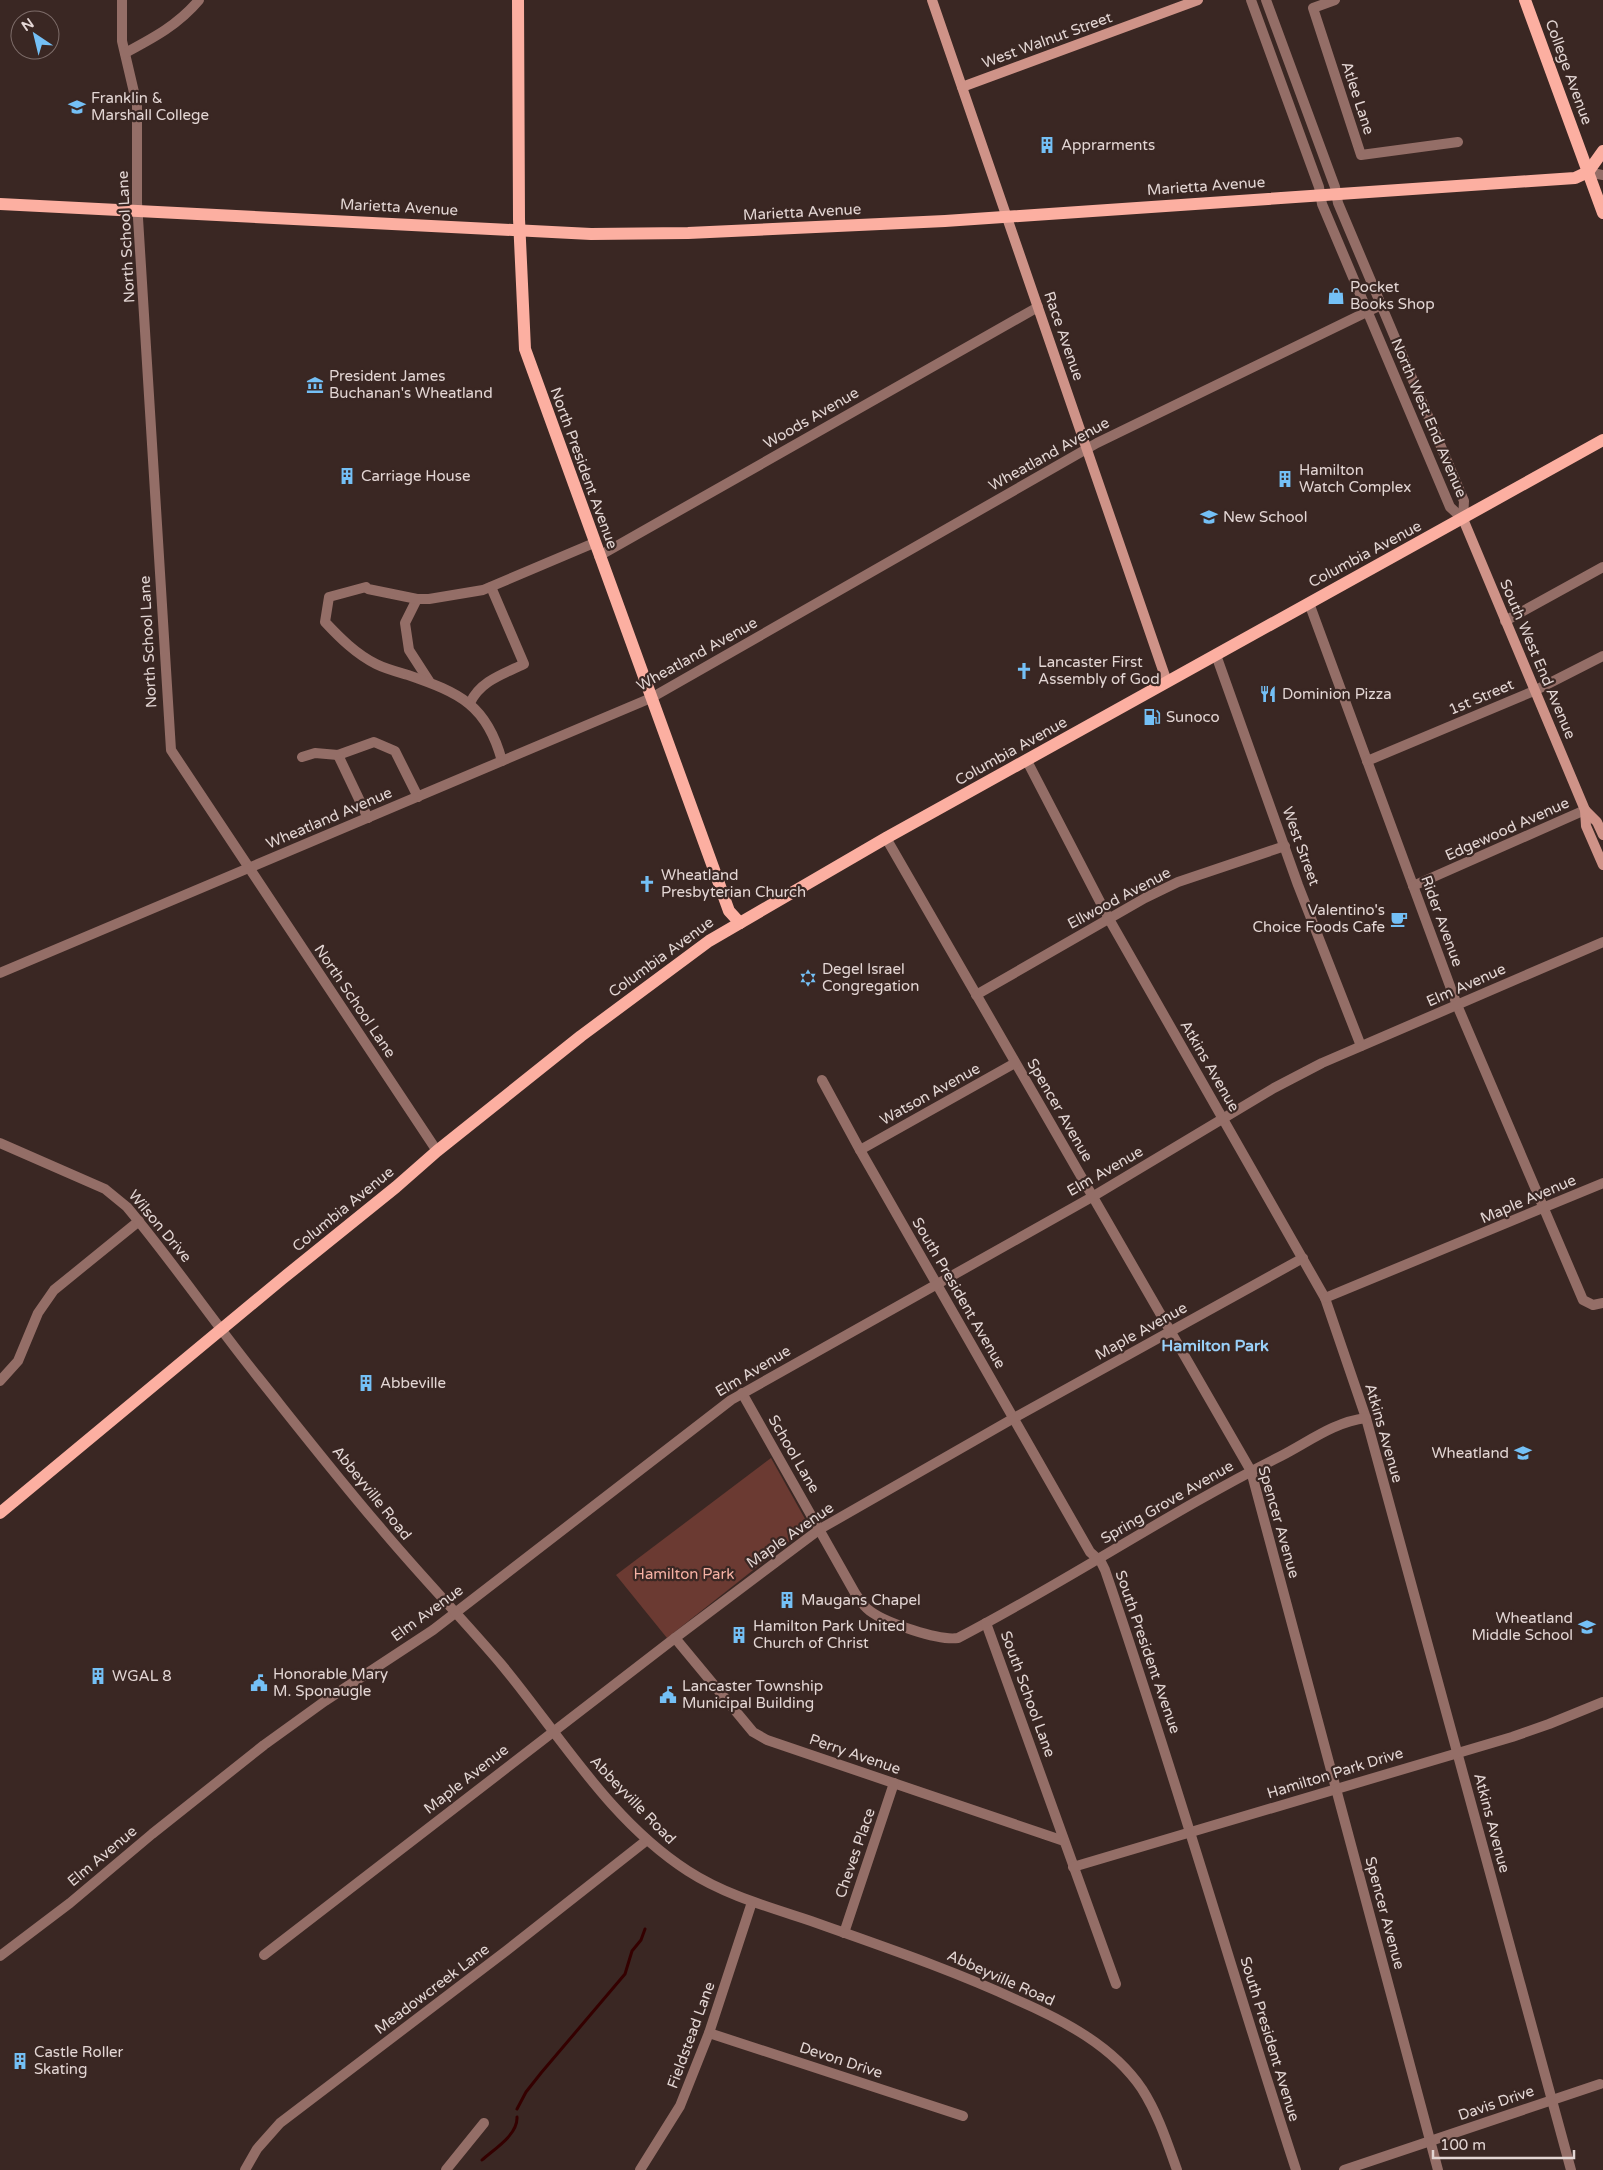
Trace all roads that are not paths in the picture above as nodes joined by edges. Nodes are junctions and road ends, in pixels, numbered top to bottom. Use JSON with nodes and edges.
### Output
{"nodes":[{"id":1,"x":122,"y":0,"type":"edge"},
{"id":2,"x":199,"y":0,"type":"edge"},
{"id":3,"x":518,"y":0,"type":"edge"},
{"id":4,"x":932,"y":0,"type":"edge"},
{"id":5,"x":1198,"y":0,"type":"edge"},
{"id":6,"x":1250,"y":0,"type":"edge"},
{"id":7,"x":1266,"y":0,"type":"edge"},
{"id":8,"x":1335,"y":0,"type":"edge"},
{"id":9,"x":1524,"y":0,"type":"edge"},
{"id":10,"x":125,"y":52,"type":"junction"},
{"id":11,"x":962,"y":87,"type":"junction"},
{"id":12,"x":1458,"y":142,"type":"dead end"},
{"id":13,"x":1603,"y":151,"type":"edge"},
{"id":14,"x":1588,"y":172,"type":"junction"},
{"id":15,"x":1603,"y":175,"type":"edge"},
{"id":16,"x":1337,"y":194,"type":"junction"},
{"id":17,"x":1321,"y":195,"type":"junction"},
{"id":18,"x":0,"y":204,"type":"edge"},
{"id":19,"x":138,"y":210,"type":"junction"},
{"id":20,"x":1603,"y":212,"type":"edge"},
{"id":21,"x":1007,"y":217,"type":"junction"},
{"id":22,"x":520,"y":230,"type":"junction"},
{"id":23,"x":1381,"y":305,"type":"junction"},
{"id":24,"x":1038,"y":306,"type":"junction"},
{"id":25,"x":1368,"y":312,"type":"junction"},
{"id":26,"x":1603,"y":440,"type":"edge"},
{"id":27,"x":1087,"y":449,"type":"junction"},
{"id":28,"x":1463,"y":520,"type":"junction"},
{"id":29,"x":594,"y":543,"type":"junction"},
{"id":30,"x":599,"y":556,"type":"junction"},
{"id":31,"x":1603,"y":567,"type":"edge"},
{"id":32,"x":491,"y":587,"type":"junction"},
{"id":33,"x":417,"y":599,"type":"junction"},
{"id":34,"x":1309,"y":603,"type":"junction"},
{"id":35,"x":1505,"y":620,"type":"junction"},
{"id":36,"x":1216,"y":655,"type":"junction"},
{"id":37,"x":1603,"y":656,"type":"edge"},
{"id":38,"x":1167,"y":682,"type":"junction"},
{"id":39,"x":431,"y":684,"type":"junction"},
{"id":40,"x":1534,"y":691,"type":"junction"},
{"id":41,"x":651,"y":698,"type":"junction"},
{"id":42,"x":470,"y":703,"type":"junction"},
{"id":43,"x":338,"y":755,"type":"junction"},
{"id":44,"x":302,"y":757,"type":"dead end"},
{"id":45,"x":502,"y":761,"type":"junction"},
{"id":46,"x":1027,"y":761,"type":"junction"},
{"id":47,"x":1367,"y":761,"type":"junction"},
{"id":48,"x":418,"y":796,"type":"junction"},
{"id":49,"x":1585,"y":810,"type":"junction"},
{"id":50,"x":368,"y":818,"type":"junction"},
{"id":51,"x":1603,"y":835,"type":"edge"},
{"id":52,"x":886,"y":838,"type":"junction"},
{"id":53,"x":1284,"y":846,"type":"junction"},
{"id":54,"x":1603,"y":866,"type":"edge"},
{"id":55,"x":249,"y":868,"type":"junction"},
{"id":56,"x":1413,"y":886,"type":"junction"},
{"id":57,"x":1109,"y":919,"type":"junction"},
{"id":58,"x":740,"y":923,"type":"junction"},
{"id":59,"x":1603,"y":942,"type":"edge"},
{"id":60,"x":0,"y":973,"type":"edge"},
{"id":61,"x":976,"y":995,"type":"junction"},
{"id":62,"x":1457,"y":1005,"type":"junction"},
{"id":63,"x":1361,"y":1046,"type":"junction"},
{"id":64,"x":1015,"y":1063,"type":"junction"},
{"id":65,"x":822,"y":1080,"type":"dead end"},
{"id":66,"x":1224,"y":1120,"type":"junction"},
{"id":67,"x":0,"y":1144,"type":"edge"},
{"id":68,"x":860,"y":1150,"type":"junction"},
{"id":69,"x":437,"y":1151,"type":"junction"},
{"id":70,"x":1603,"y":1183,"type":"edge"},
{"id":71,"x":1092,"y":1197,"type":"junction"},
{"id":72,"x":1543,"y":1209,"type":"junction"},
{"id":73,"x":139,"y":1221,"type":"junction"},
{"id":74,"x":1303,"y":1258,"type":"junction"},
{"id":75,"x":937,"y":1285,"type":"junction"},
{"id":76,"x":1325,"y":1298,"type":"junction"},
{"id":77,"x":1603,"y":1303,"type":"edge"},
{"id":78,"x":222,"y":1328,"type":"junction"},
{"id":79,"x":1170,"y":1332,"type":"junction"},
{"id":80,"x":0,"y":1381,"type":"edge"},
{"id":81,"x":742,"y":1393,"type":"junction"},
{"id":82,"x":1014,"y":1418,"type":"junction"},
{"id":83,"x":1366,"y":1418,"type":"junction"},
{"id":84,"x":1251,"y":1471,"type":"junction"},
{"id":85,"x":0,"y":1514,"type":"edge"},
{"id":86,"x":820,"y":1529,"type":"junction"},
{"id":87,"x":1098,"y":1559,"type":"junction"},
{"id":88,"x":455,"y":1613,"type":"junction"},
{"id":89,"x":986,"y":1623,"type":"junction"},
{"id":90,"x":675,"y":1638,"type":"junction"},
{"id":91,"x":1603,"y":1702,"type":"edge"},
{"id":92,"x":554,"y":1731,"type":"junction"},
{"id":93,"x":1458,"y":1752,"type":"junction"},
{"id":94,"x":894,"y":1783,"type":"junction"},
{"id":95,"x":1335,"y":1788,"type":"junction"},
{"id":96,"x":1190,"y":1831,"type":"junction"},
{"id":97,"x":647,"y":1840,"type":"junction"},
{"id":98,"x":1064,"y":1840,"type":"junction"},
{"id":99,"x":1073,"y":1867,"type":"junction"},
{"id":100,"x":752,"y":1902,"type":"junction"},
{"id":101,"x":844,"y":1933,"type":"junction"},
{"id":102,"x":264,"y":1955,"type":"dead end"},
{"id":103,"x":0,"y":1956,"type":"edge"},
{"id":104,"x":1116,"y":1984,"type":"dead end"},
{"id":105,"x":710,"y":2033,"type":"junction"},
{"id":106,"x":1600,"y":2084,"type":"dead end"},
{"id":107,"x":1552,"y":2099,"type":"junction"},
{"id":108,"x":963,"y":2116,"type":"dead end"},
{"id":109,"x":484,"y":2124,"type":"dead end"},
{"id":110,"x":1430,"y":2141,"type":"junction"},
{"id":111,"x":245,"y":2170,"type":"edge"},
{"id":112,"x":446,"y":2170,"type":"edge"},
{"id":113,"x":640,"y":2170,"type":"edge"},
{"id":114,"x":1177,"y":2170,"type":"edge"},
{"id":115,"x":1296,"y":2170,"type":"edge"},
{"id":116,"x":1344,"y":2170,"type":"edge"},
{"id":117,"x":1438,"y":2170,"type":"edge"},
{"id":118,"x":1572,"y":2170,"type":"edge"}],
"edges":[{"from":1,"to":10,"type":"street","name":"North School Lane"},
{"from":2,"to":10,"type":"street"},
{"from":3,"to":22,"type":"main road","name":"North President Avenue"},
{"from":4,"to":11,"type":"main road","name":"Race Avenue"},
{"from":5,"to":11,"type":"main road","name":"West Walnut Street"},
{"from":6,"to":17,"type":"street","name":"North West End Avenue"},
{"from":7,"to":16,"type":"street","name":"North West End Avenue"},
{"from":8,"to":12,"type":"street","name":"Atlee Lane"},
{"from":9,"to":14,"type":"main road","name":"College Avenue"},
{"from":10,"to":19,"type":"street","name":"North School Lane"},
{"from":11,"to":21,"type":"main road","name":"Race Avenue"},
{"from":13,"to":14,"type":"main road"},
{"from":14,"to":15,"type":"street","name":"Marietta Avenue"},
{"from":14,"to":16,"type":"main road","name":"Marietta Avenue"},
{"from":14,"to":20,"type":"main road","name":"College Avenue"},
{"from":16,"to":17,"type":"main road","name":"Marietta Avenue"},
{"from":16,"to":23,"type":"street","name":"North West End Avenue"},
{"from":17,"to":21,"type":"main road","name":"Marietta Avenue"},
{"from":17,"to":25,"type":"street","name":"North West End Avenue"},
{"from":18,"to":19,"type":"main road","name":"Marietta Avenue"},
{"from":19,"to":22,"type":"main road","name":"Marietta Avenue"},
{"from":19,"to":55,"type":"street","name":"North School Lane"},
{"from":21,"to":22,"type":"main road","name":"Marietta Avenue"},
{"from":21,"to":24,"type":"main road","name":"Race Avenue"},
{"from":22,"to":29,"type":"main road","name":"North President Avenue"},
{"from":23,"to":25,"type":"street","name":"Wheatland Avenue"},
{"from":23,"to":28,"type":"street","name":"North West End Avenue"},
{"from":24,"to":27,"type":"main road","name":"Race Avenue"},
{"from":24,"to":30,"type":"street","name":"Woods Avenue"},
{"from":25,"to":27,"type":"street","name":"Wheatland Avenue"},
{"from":25,"to":28,"type":"street","name":"North West End Avenue"},
{"from":26,"to":28,"type":"main road","name":"Columbia Avenue"},
{"from":27,"to":38,"type":"main road","name":"Race Avenue"},
{"from":27,"to":41,"type":"street","name":"Wheatland Avenue"},
{"from":28,"to":34,"type":"main road","name":"Columbia Avenue"},
{"from":28,"to":35,"type":"main road","name":"South West End Avenue"},
{"from":29,"to":30,"type":"main road","name":"North President Avenue"},
{"from":29,"to":32,"type":"street"},
{"from":30,"to":41,"type":"main road","name":"North President Avenue"},
{"from":31,"to":35,"type":"street"},
{"from":32,"to":33,"type":"street"},
{"from":32,"to":42,"type":"street"},
{"from":33,"to":39,"type":"street"},
{"from":33,"to":39,"type":"street"},
{"from":34,"to":36,"type":"main road","name":"Columbia Avenue"},
{"from":34,"to":47,"type":"street","name":"Rider Avenue"},
{"from":35,"to":40,"type":"main road","name":"South West End Avenue"},
{"from":36,"to":38,"type":"main road","name":"Columbia Avenue"},
{"from":36,"to":53,"type":"street","name":"West Street"},
{"from":37,"to":40,"type":"street","name":"1st Street"},
{"from":38,"to":46,"type":"main road","name":"Columbia Avenue"},
{"from":39,"to":42,"type":"street"},
{"from":40,"to":47,"type":"street","name":"1st Street"},
{"from":40,"to":49,"type":"main road","name":"South West End Avenue"},
{"from":41,"to":45,"type":"street","name":"Wheatland Avenue"},
{"from":41,"to":58,"type":"main road","name":"North President Avenue"},
{"from":42,"to":45,"type":"street"},
{"from":43,"to":44,"type":"street"},
{"from":43,"to":48,"type":"street"},
{"from":43,"to":50,"type":"street"},
{"from":45,"to":48,"type":"street","name":"Wheatland Avenue"},
{"from":46,"to":52,"type":"main road","name":"Columbia Avenue"},
{"from":46,"to":57,"type":"street","name":"Atkins Avenue"},
{"from":47,"to":56,"type":"street","name":"Rider Avenue"},
{"from":48,"to":50,"type":"street","name":"Wheatland Avenue"},
{"from":49,"to":51,"type":"main road","name":"South West End Avenue"},
{"from":49,"to":54,"type":"main road","name":"South West End Avenue"},
{"from":49,"to":56,"type":"street","name":"Edgewood Avenue"},
{"from":50,"to":55,"type":"street","name":"Wheatland Avenue"},
{"from":52,"to":58,"type":"main road","name":"Columbia Avenue"},
{"from":52,"to":61,"type":"street","name":"Spencer Avenue"},
{"from":53,"to":57,"type":"street","name":"Ellwood Avenue"},
{"from":53,"to":63,"type":"street","name":"West Street"},
{"from":55,"to":60,"type":"street","name":"Wheatland Avenue"},
{"from":55,"to":69,"type":"street","name":"North School Lane"},
{"from":56,"to":62,"type":"street","name":"Rider Avenue"},
{"from":57,"to":61,"type":"street","name":"Ellwood Avenue"},
{"from":57,"to":66,"type":"street","name":"Atkins Avenue"},
{"from":58,"to":69,"type":"main road","name":"Columbia Avenue"},
{"from":59,"to":62,"type":"street","name":"Elm Avenue"},
{"from":61,"to":64,"type":"street","name":"Spencer Avenue"},
{"from":62,"to":63,"type":"street","name":"Elm Avenue"},
{"from":62,"to":72,"type":"street","name":"Rider Avenue"},
{"from":63,"to":66,"type":"street","name":"Elm Avenue"},
{"from":64,"to":68,"type":"street","name":"Watson Avenue"},
{"from":64,"to":71,"type":"street","name":"Spencer Avenue"},
{"from":65,"to":68,"type":"street","name":"South President Avenue"},
{"from":66,"to":71,"type":"street","name":"Elm Avenue"},
{"from":66,"to":74,"type":"street","name":"Atkins Avenue"},
{"from":67,"to":73,"type":"street","name":"Wilson Drive"},
{"from":68,"to":75,"type":"street","name":"South President Avenue"},
{"from":69,"to":78,"type":"main road","name":"Columbia Avenue"},
{"from":70,"to":72,"type":"street","name":"Maple Avenue"},
{"from":71,"to":75,"type":"street","name":"Elm Avenue"},
{"from":71,"to":79,"type":"street","name":"Spencer Avenue"},
{"from":72,"to":76,"type":"street","name":"Maple Avenue"},
{"from":72,"to":77,"type":"street","name":"Rider Avenue"},
{"from":73,"to":78,"type":"street","name":"Wilson Drive"},
{"from":73,"to":80,"type":"street"},
{"from":74,"to":76,"type":"street","name":"Atkins Avenue"},
{"from":74,"to":79,"type":"street","name":"Maple Avenue"},
{"from":75,"to":81,"type":"street","name":"Elm Avenue"},
{"from":75,"to":82,"type":"street","name":"South President Avenue"},
{"from":76,"to":83,"type":"street","name":"Atkins Avenue"},
{"from":78,"to":85,"type":"main road","name":"Columbia Avenue"},
{"from":78,"to":88,"type":"street","name":"Abbeyville Road"},
{"from":79,"to":82,"type":"street","name":"Maple Avenue"},
{"from":79,"to":84,"type":"street","name":"Spencer Avenue"},
{"from":81,"to":86,"type":"street","name":"School Lane"},
{"from":81,"to":88,"type":"street","name":"Elm Avenue"},
{"from":82,"to":86,"type":"street","name":"Maple Avenue"},
{"from":82,"to":87,"type":"street","name":"South President Avenue"},
{"from":83,"to":84,"type":"street","name":"Spring Grove Avenue"},
{"from":83,"to":93,"type":"street","name":"Atkins Avenue"},
{"from":84,"to":87,"type":"street","name":"Spring Grove Avenue"},
{"from":84,"to":95,"type":"street","name":"Spencer Avenue"},
{"from":86,"to":89,"type":"street","name":"South School Lane"},
{"from":86,"to":90,"type":"street","name":"Maple Avenue"},
{"from":87,"to":89,"type":"street","name":"Spring Grove Avenue"},
{"from":87,"to":96,"type":"street","name":"South President Avenue"},
{"from":88,"to":92,"type":"street","name":"Abbeyville Road"},
{"from":88,"to":103,"type":"street","name":"Elm Avenue"},
{"from":89,"to":98,"type":"street","name":"South School Lane"},
{"from":90,"to":92,"type":"street","name":"Maple Avenue"},
{"from":90,"to":94,"type":"street","name":"Perry Avenue"},
{"from":91,"to":93,"type":"street","name":"Hamilton Park Drive"},
{"from":92,"to":97,"type":"street","name":"Abbeyville Road"},
{"from":92,"to":102,"type":"street","name":"Maple Avenue"},
{"from":93,"to":95,"type":"street","name":"Hamilton Park Drive"},
{"from":93,"to":107,"type":"street","name":"Atkins Avenue"},
{"from":94,"to":98,"type":"street","name":"Perry Avenue"},
{"from":94,"to":101,"type":"street","name":"Cheves Place"},
{"from":95,"to":96,"type":"street","name":"Hamilton Park Drive"},
{"from":95,"to":110,"type":"street","name":"Spencer Avenue"},
{"from":96,"to":99,"type":"street","name":"Hamilton Park Drive"},
{"from":96,"to":115,"type":"street","name":"South President Avenue"},
{"from":97,"to":100,"type":"street","name":"Abbeyville Road"},
{"from":97,"to":111,"type":"street","name":"Meadowcreek Lane"},
{"from":98,"to":99,"type":"street","name":"South School Lane"},
{"from":99,"to":104,"type":"street","name":"South School Lane"},
{"from":100,"to":101,"type":"street","name":"Abbeyville Road"},
{"from":100,"to":105,"type":"street","name":"Fieldstead Lane"},
{"from":101,"to":114,"type":"street","name":"Abbeyville Road"},
{"from":105,"to":108,"type":"street","name":"Devon Drive"},
{"from":105,"to":113,"type":"street","name":"Fieldstead Lane"},
{"from":106,"to":107,"type":"street","name":"Davis Drive"},
{"from":107,"to":110,"type":"street","name":"Davis Drive"},
{"from":107,"to":118,"type":"street","name":"Atkins Avenue"},
{"from":109,"to":112,"type":"street"},
{"from":110,"to":116,"type":"street","name":"Davis Drive"},
{"from":110,"to":117,"type":"street","name":"Spencer Avenue"}]}
